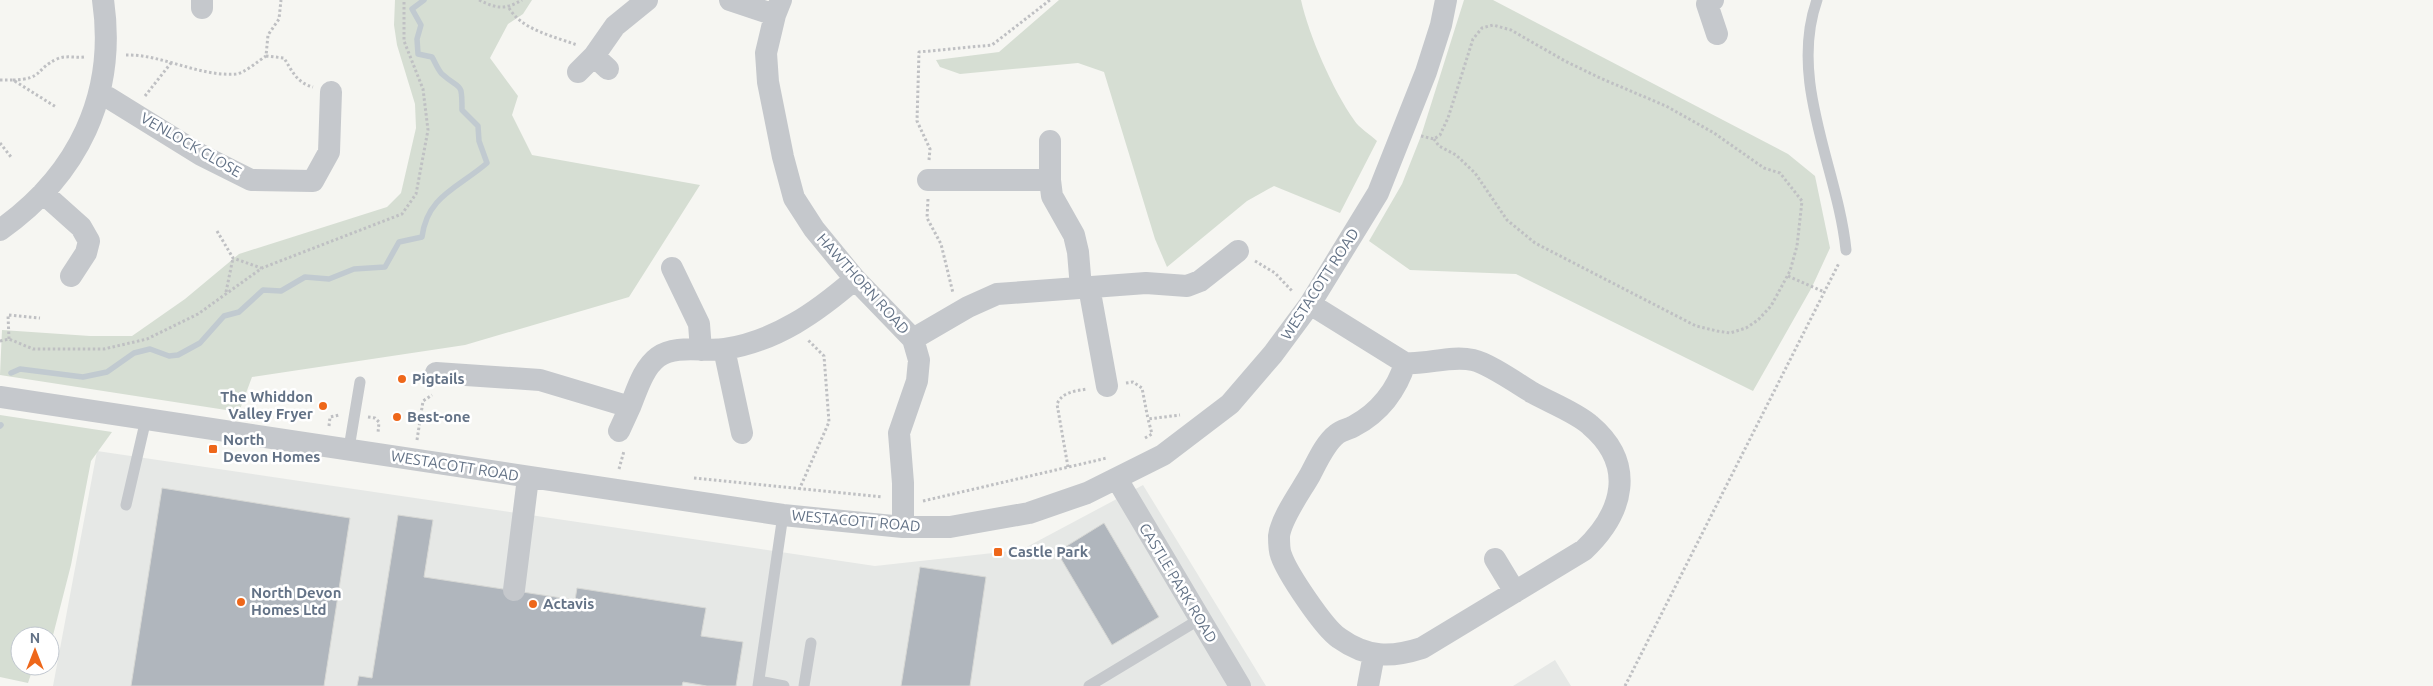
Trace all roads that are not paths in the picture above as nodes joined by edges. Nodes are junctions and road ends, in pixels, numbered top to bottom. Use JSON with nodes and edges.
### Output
{"nodes":[{"id":1,"x":103,"y":0,"type":"edge"},
{"id":2,"x":647,"y":0,"type":"edge"},
{"id":3,"x":730,"y":0,"type":"edge"},
{"id":4,"x":1446,"y":0,"type":"edge"},
{"id":5,"x":1817,"y":0,"type":"edge"},
{"id":6,"x":1706,"y":1,"type":"edge"},
{"id":7,"x":778,"y":8,"type":"edge"},
{"id":8,"x":1717,"y":34,"type":"dead end"},
{"id":9,"x":578,"y":72,"type":"dead end"},
{"id":10,"x":331,"y":92,"type":"road end"},
{"id":11,"x":99,"y":97,"type":"junction"},
{"id":12,"x":1050,"y":141,"type":"dead end"},
{"id":13,"x":928,"y":180,"type":"road end"},
{"id":14,"x":1050,"y":180,"type":"junction"},
{"id":15,"x":43,"y":193,"type":"junction"},
{"id":16,"x":0,"y":230,"type":"edge"},
{"id":17,"x":1846,"y":250,"type":"road end"},
{"id":18,"x":1238,"y":251,"type":"road end"},
{"id":19,"x":672,"y":268,"type":"dead end"},
{"id":20,"x":71,"y":276,"type":"dead end"},
{"id":21,"x":855,"y":279,"type":"junction"},
{"id":22,"x":1085,"y":287,"type":"junction"},
{"id":23,"x":1300,"y":296,"type":"junction"},
{"id":24,"x":913,"y":339,"type":"junction"},
{"id":25,"x":724,"y":349,"type":"junction"},
{"id":26,"x":701,"y":350,"type":"junction"},
{"id":27,"x":1405,"y":363,"type":"junction"},
{"id":28,"x":436,"y":373,"type":"road end"},
{"id":29,"x":360,"y":382,"type":"dead end"},
{"id":30,"x":1107,"y":386,"type":"road end"},
{"id":31,"x":0,"y":397,"type":"edge"},
{"id":32,"x":630,"y":407,"type":"junction"},
{"id":33,"x":146,"y":419,"type":"junction"},
{"id":34,"x":619,"y":431,"type":"dead end"},
{"id":35,"x":742,"y":433,"type":"dead end"},
{"id":36,"x":349,"y":448,"type":"junction"},
{"id":37,"x":528,"y":478,"type":"junction"},
{"id":38,"x":1117,"y":479,"type":"junction"},
{"id":39,"x":126,"y":505,"type":"dead end"},
{"id":40,"x":783,"y":515,"type":"junction"},
{"id":41,"x":903,"y":528,"type":"junction"},
{"id":42,"x":1495,"y":560,"type":"dead end"},
{"id":43,"x":514,"y":590,"type":"dead end"},
{"id":44,"x":1515,"y":592,"type":"junction"},
{"id":45,"x":1200,"y":618,"type":"junction"},
{"id":46,"x":811,"y":643,"type":"dead end"},
{"id":47,"x":1374,"y":654,"type":"junction"},
{"id":48,"x":759,"y":683,"type":"edge"},
{"id":49,"x":784,"y":686,"type":"edge"},
{"id":50,"x":804,"y":686,"type":"edge"},
{"id":51,"x":1089,"y":686,"type":"edge"},
{"id":52,"x":1240,"y":686,"type":"edge"},
{"id":53,"x":1368,"y":686,"type":"edge"}],
"edges":[{"from":1,"to":11,"type":"street"},
{"from":2,"to":9,"type":"street"},
{"from":3,"to":7,"type":"street","name":"HAWTHORN ROAD"},
{"from":4,"to":23,"type":"street","name":"WESTACOTT ROAD"},
{"from":5,"to":17,"type":"lane"},
{"from":6,"to":8,"type":"street"},
{"from":7,"to":21,"type":"street","name":"HAWTHORN ROAD"},
{"from":10,"to":11,"type":"street","name":"VENLOCK CLOSE"},
{"from":11,"to":15,"type":"street"},
{"from":12,"to":14,"type":"street"},
{"from":13,"to":14,"type":"street"},
{"from":14,"to":22,"type":"street"},
{"from":15,"to":16,"type":"street"},
{"from":15,"to":20,"type":"street"},
{"from":18,"to":22,"type":"street"},
{"from":19,"to":26,"type":"street"},
{"from":21,"to":24,"type":"street","name":"HAWTHORN ROAD"},
{"from":21,"to":25,"type":"street"},
{"from":22,"to":24,"type":"street"},
{"from":22,"to":30,"type":"street"},
{"from":23,"to":27,"type":"street"},
{"from":23,"to":38,"type":"street","name":"WESTACOTT ROAD"},
{"from":24,"to":41,"type":"street","name":"HAWTHORN ROAD"},
{"from":25,"to":26,"type":"street"},
{"from":25,"to":35,"type":"street"},
{"from":26,"to":32,"type":"street"},
{"from":27,"to":44,"type":"street"},
{"from":27,"to":47,"type":"street"},
{"from":28,"to":32,"type":"street"},
{"from":29,"to":36,"type":"lane"},
{"from":31,"to":33,"type":"street","name":"WESTACOTT ROAD"},
{"from":32,"to":34,"type":"street"},
{"from":33,"to":36,"type":"street","name":"WESTACOTT ROAD"},
{"from":33,"to":39,"type":"lane"},
{"from":36,"to":37,"type":"street","name":"WESTACOTT ROAD"},
{"from":37,"to":40,"type":"street","name":"WESTACOTT ROAD"},
{"from":37,"to":43,"type":"street"},
{"from":38,"to":41,"type":"street","name":"WESTACOTT ROAD"},
{"from":38,"to":45,"type":"street","name":"CASTLE PARK ROAD"},
{"from":40,"to":41,"type":"street","name":"WESTACOTT ROAD"},
{"from":40,"to":48,"type":"lane"},
{"from":42,"to":44,"type":"street"},
{"from":44,"to":47,"type":"street"},
{"from":45,"to":51,"type":"lane"},
{"from":45,"to":52,"type":"street","name":"CASTLE PARK ROAD"},
{"from":46,"to":50,"type":"lane"},
{"from":47,"to":53,"type":"street"},
{"from":48,"to":49,"type":"lane"}]}
